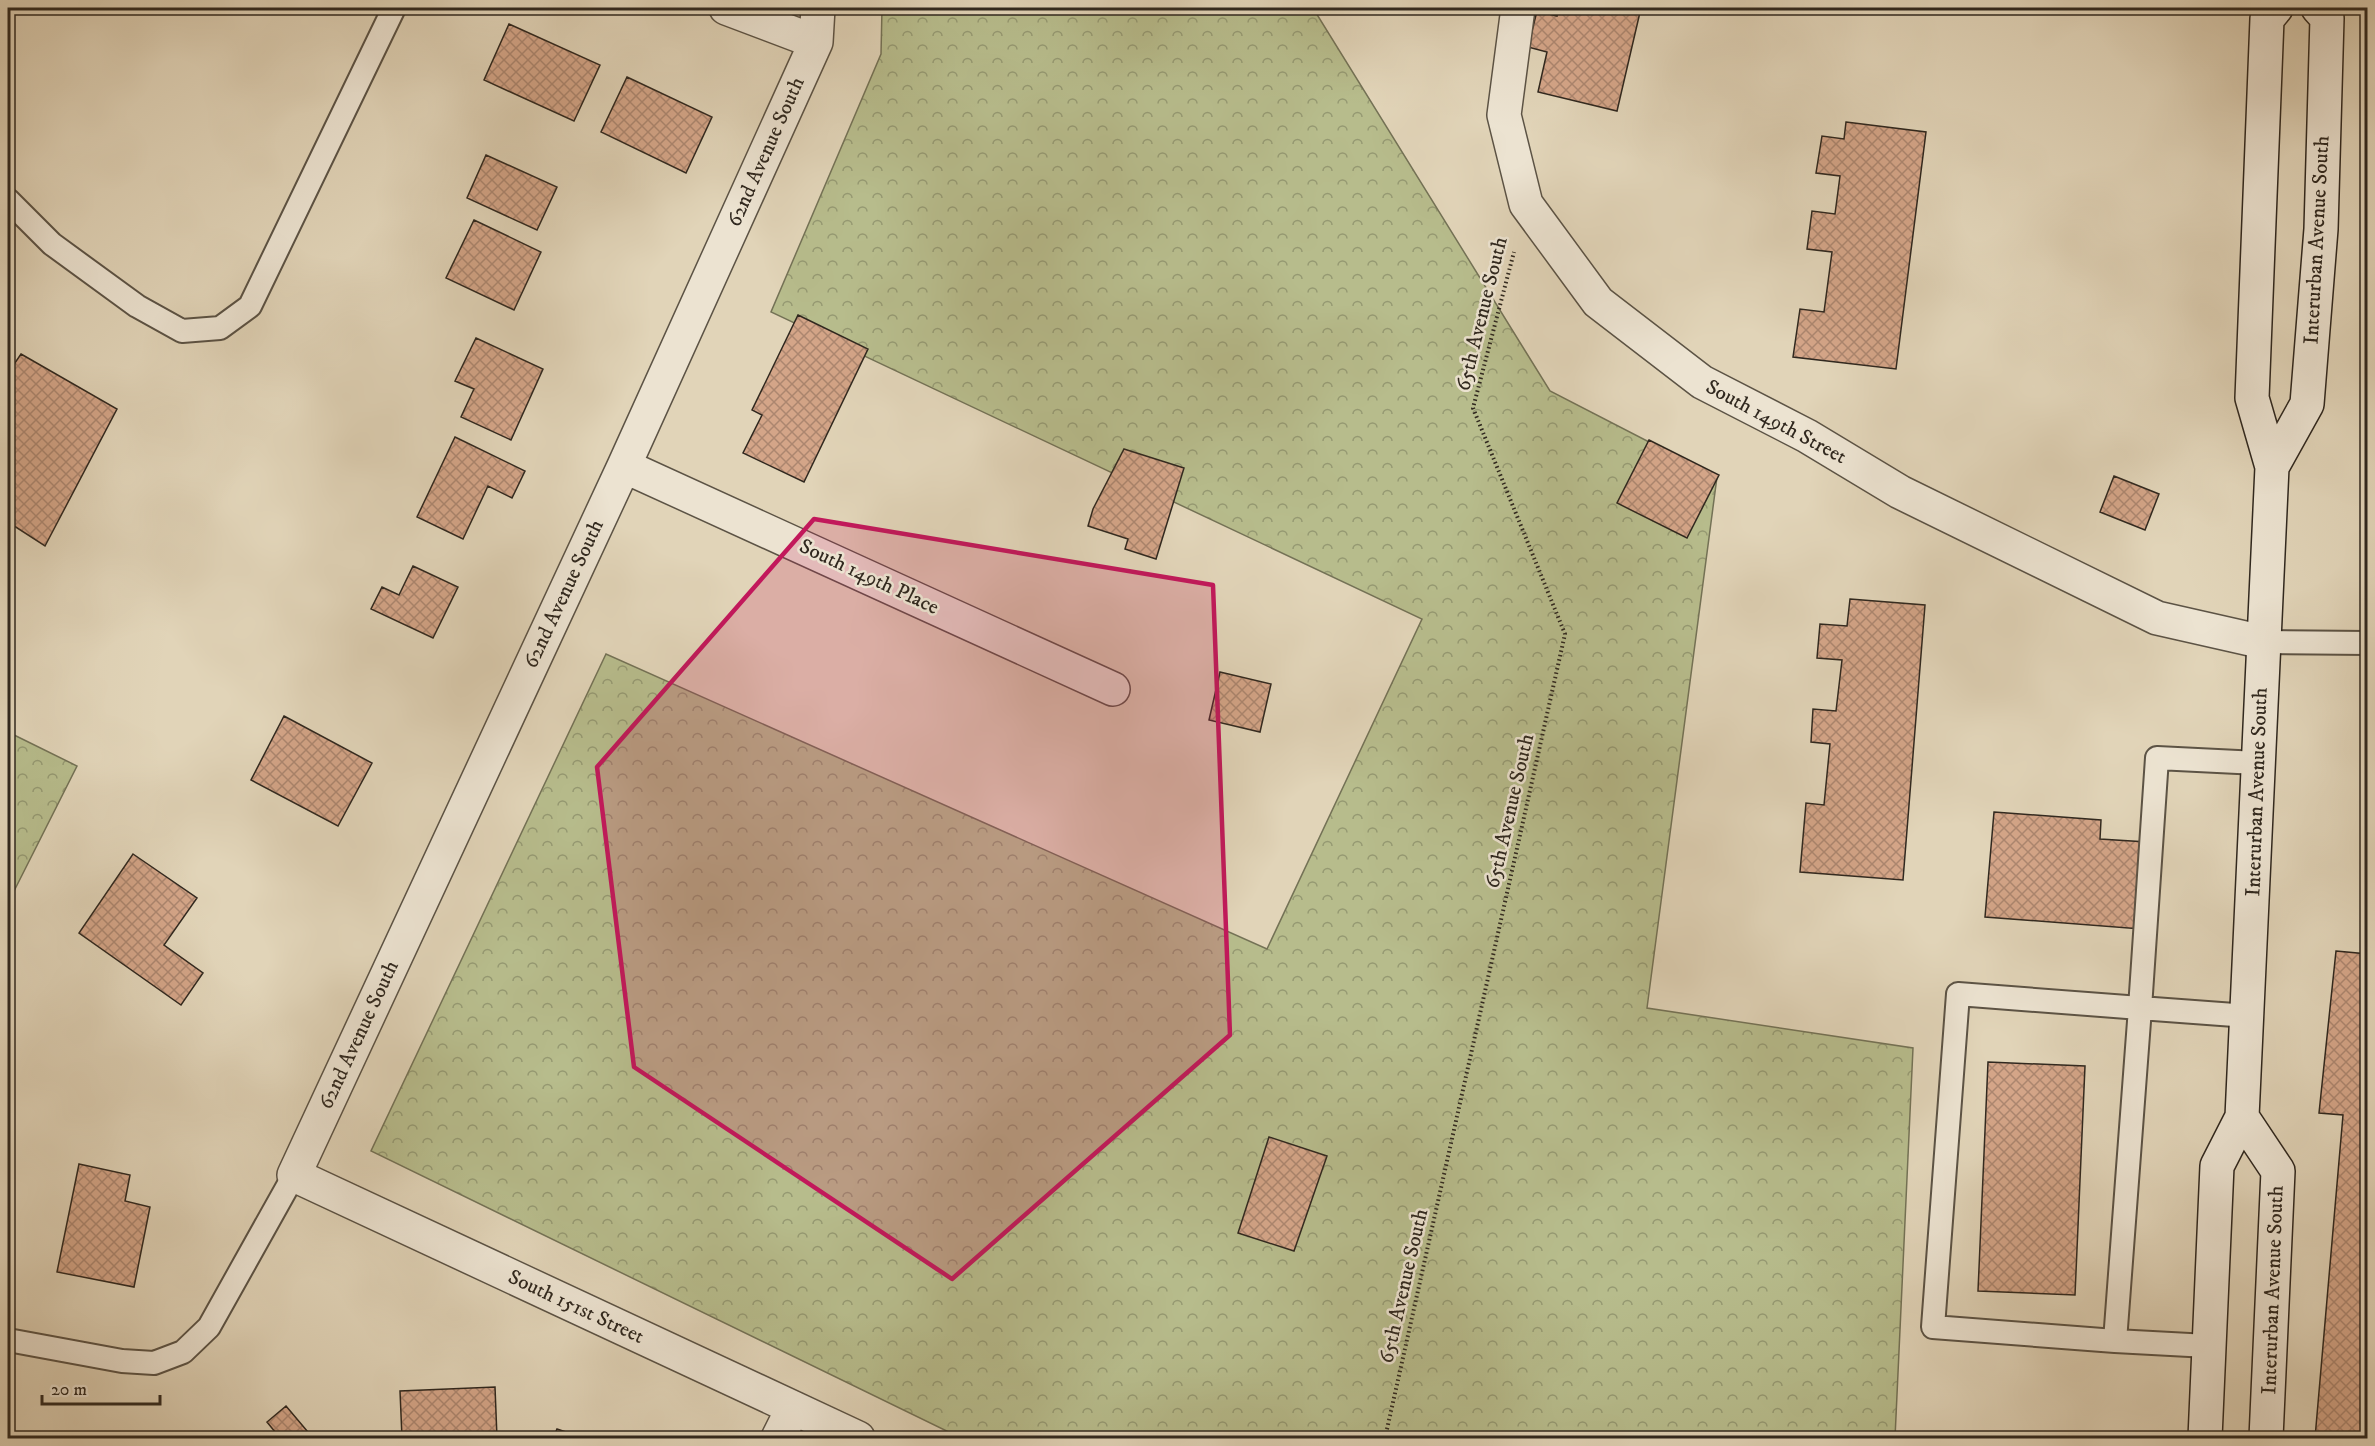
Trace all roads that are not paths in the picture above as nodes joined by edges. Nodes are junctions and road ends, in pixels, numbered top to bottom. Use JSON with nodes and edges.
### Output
{"nodes":[{"id":1,"x":394,"y":8,"type":"edge"},
{"id":2,"x":726,"y":8,"type":"edge"},
{"id":3,"x":818,"y":8,"type":"edge"},
{"id":4,"x":1518,"y":8,"type":"edge"},
{"id":5,"x":2276,"y":8,"type":"edge"},
{"id":6,"x":2318,"y":8,"type":"edge"},
{"id":7,"x":816,"y":42,"type":"junction"},
{"id":8,"x":8,"y":200,"type":"edge"},
{"id":9,"x":624,"y":466,"type":"junction"},
{"id":10,"x":2272,"y":467,"type":"junction"},
{"id":11,"x":2263,"y":642,"type":"junction"},
{"id":12,"x":2367,"y":643,"type":"edge"},
{"id":13,"x":1113,"y":689,"type":"dead end"},
{"id":14,"x":2258,"y":763,"type":"junction"},
{"id":15,"x":2140,"y":1008,"type":"junction"},
{"id":16,"x":2248,"y":1016,"type":"junction"},
{"id":17,"x":2242,"y":1117,"type":"junction"},
{"id":18,"x":294,"y":1175,"type":"junction"},
{"id":19,"x":8,"y":1340,"type":"edge"},
{"id":20,"x":2115,"y":1341,"type":"junction"},
{"id":21,"x":2208,"y":1346,"type":"junction"},
{"id":22,"x":792,"y":1408,"type":"junction"},
{"id":23,"x":778,"y":1438,"type":"edge"},
{"id":24,"x":858,"y":1438,"type":"edge"},
{"id":25,"x":2205,"y":1438,"type":"edge"},
{"id":26,"x":2266,"y":1438,"type":"edge"}],
"edges":[{"from":1,"to":8,"type":"lane"},
{"from":2,"to":7,"type":"street"},
{"from":3,"to":7,"type":"street","name":"62nd Avenue South"},
{"from":4,"to":11,"type":"street","name":"South 149th Street"},
{"from":5,"to":10,"type":"street","name":"Interurban Avenue South"},
{"from":6,"to":10,"type":"street","name":"Interurban Avenue South"},
{"from":7,"to":9,"type":"street","name":"62nd Avenue South"},
{"from":9,"to":13,"type":"street","name":"South 149th Place"},
{"from":9,"to":18,"type":"street","name":"62nd Avenue South"},
{"from":10,"to":11,"type":"street","name":"Interurban Avenue South"},
{"from":11,"to":12,"type":"lane"},
{"from":11,"to":14,"type":"street","name":"Interurban Avenue South"},
{"from":14,"to":15,"type":"lane"},
{"from":14,"to":16,"type":"street","name":"Interurban Avenue South"},
{"from":15,"to":16,"type":"lane"},
{"from":15,"to":20,"type":"lane"},
{"from":15,"to":20,"type":"lane"},
{"from":16,"to":17,"type":"street","name":"Interurban Avenue South"},
{"from":17,"to":21,"type":"street","name":"Interurban Avenue South"},
{"from":17,"to":26,"type":"street","name":"Interurban Avenue South"},
{"from":18,"to":19,"type":"lane"},
{"from":18,"to":22,"type":"street","name":"South 151st Street"},
{"from":20,"to":21,"type":"lane"},
{"from":21,"to":25,"type":"street","name":"Interurban Avenue South"},
{"from":22,"to":23,"type":"street"},
{"from":22,"to":24,"type":"street","name":"South 151st Street"}]}
